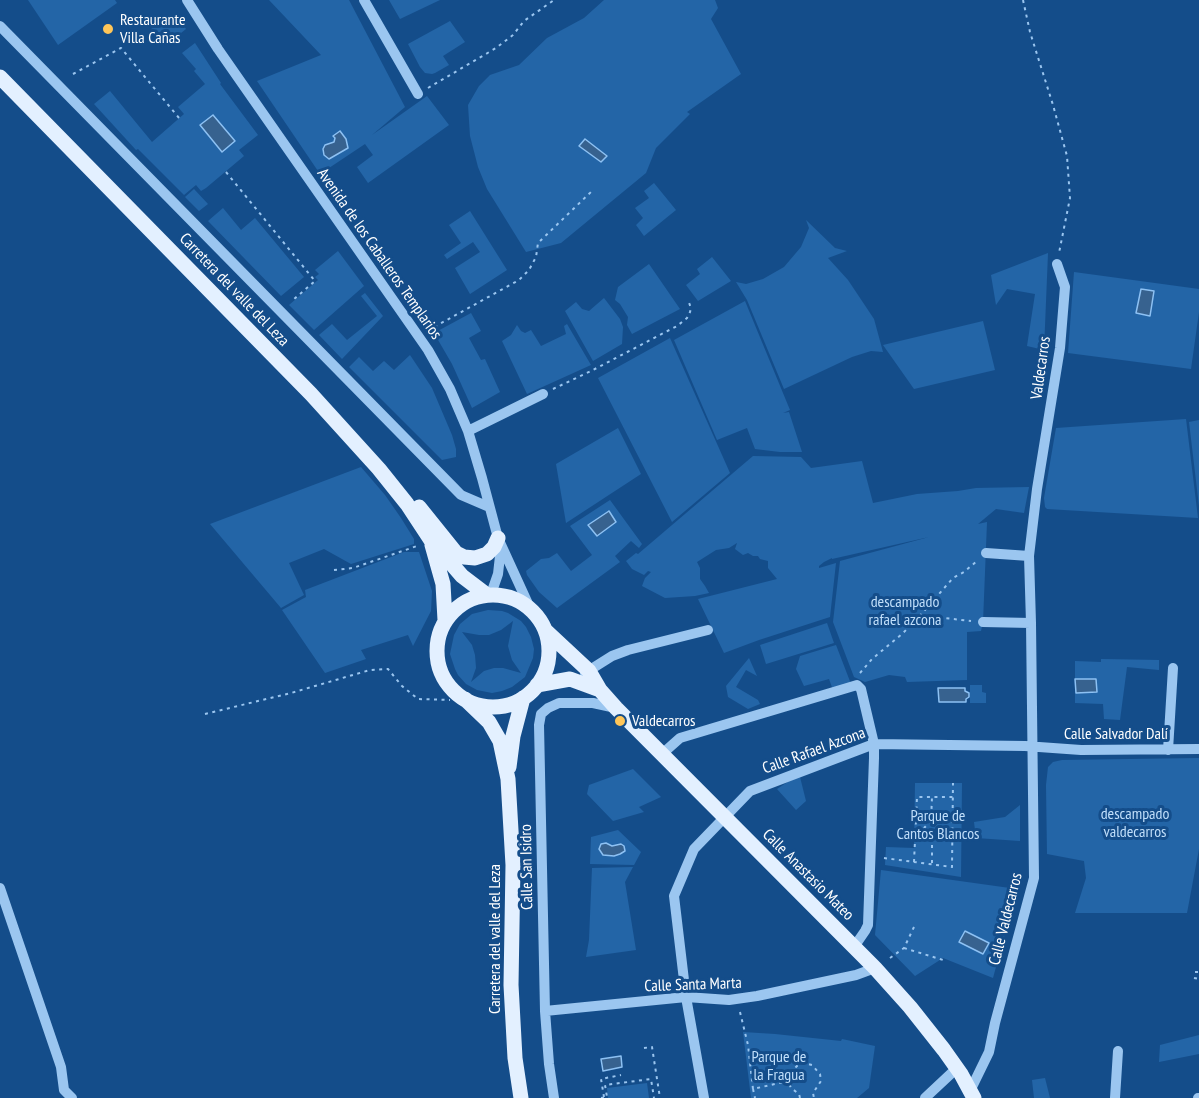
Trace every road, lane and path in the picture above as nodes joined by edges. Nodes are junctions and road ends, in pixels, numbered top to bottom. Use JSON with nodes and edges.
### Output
{"nodes":[{"id":1,"x":187,"y":0,"type":"edge"},
{"id":2,"x":364,"y":0,"type":"edge"},
{"id":3,"x":554,"y":0,"type":"edge"},
{"id":4,"x":1023,"y":0,"type":"edge"},
{"id":5,"x":0,"y":27,"type":"edge"},
{"id":6,"x":73,"y":74,"type":"dead end"},
{"id":7,"x":0,"y":77,"type":"edge"},
{"id":8,"x":418,"y":94,"type":"joint"},
{"id":9,"x":180,"y":118,"type":"dead end"},
{"id":10,"x":226,"y":172,"type":"dead end"},
{"id":11,"x":593,"y":190,"type":"dead end"},
{"id":12,"x":1057,"y":264,"type":"joint"},
{"id":13,"x":293,"y":300,"type":"dead end"},
{"id":14,"x":688,"y":300,"type":"dead end"},
{"id":15,"x":429,"y":332,"type":"dead end"},
{"id":16,"x":543,"y":394,"type":"joint"},
{"id":17,"x":468,"y":431,"type":"junction"},
{"id":18,"x":379,"y":469,"type":"junction"},
{"id":19,"x":489,"y":507,"type":"junction"},
{"id":20,"x":428,"y":536,"type":"junction"},
{"id":21,"x":499,"y":542,"type":"junction"},
{"id":22,"x":986,"y":553,"type":"joint"},
{"id":23,"x":1029,"y":556,"type":"junction"},
{"id":24,"x":334,"y":570,"type":"dead end"},
{"id":25,"x":489,"y":594,"type":"junction"},
{"id":26,"x":530,"y":608,"type":"junction"},
{"id":27,"x":917,"y":619,"type":"junction"},
{"id":28,"x":445,"y":620,"type":"junction"},
{"id":29,"x":982,"y":622,"type":"joint"},
{"id":30,"x":1031,"y":623,"type":"junction"},
{"id":31,"x":545,"y":630,"type":"junction"},
{"id":32,"x":708,"y":630,"type":"dead end"},
{"id":33,"x":1173,"y":668,"type":"dead end"},
{"id":34,"x":589,"y":671,"type":"junction"},
{"id":35,"x":570,"y":679,"type":"junction"},
{"id":36,"x":537,"y":685,"type":"junction"},
{"id":37,"x":857,"y":685,"type":"junction"},
{"id":38,"x":600,"y":690,"type":"junction"},
{"id":39,"x":523,"y":698,"type":"junction"},
{"id":40,"x":466,"y":701,"type":"junction"},
{"id":41,"x":616,"y":708,"type":"junction"},
{"id":42,"x":205,"y":714,"type":"dead end"},
{"id":43,"x":874,"y":744,"type":"junction"},
{"id":44,"x":1032,"y":747,"type":"junction"},
{"id":45,"x":1199,"y":749,"type":"edge"},
{"id":46,"x":1168,"y":750,"type":"junction"},
{"id":47,"x":662,"y":754,"type":"junction"},
{"id":48,"x":508,"y":779,"type":"junction"},
{"id":49,"x":953,"y":783,"type":"dead end"},
{"id":50,"x":932,"y":797,"type":"junction"},
{"id":51,"x":953,"y":797,"type":"junction"},
{"id":52,"x":726,"y":818,"type":"junction"},
{"id":53,"x":931,"y":820,"type":"junction"},
{"id":54,"x":916,"y":828,"type":"junction"},
{"id":55,"x":924,"y":828,"type":"junction"},
{"id":56,"x":939,"y":829,"type":"junction"},
{"id":57,"x":952,"y":829,"type":"junction"},
{"id":58,"x":932,"y":836,"type":"junction"},
{"id":59,"x":870,"y":856,"type":"junction"},
{"id":60,"x":914,"y":862,"type":"junction"},
{"id":61,"x":932,"y":864,"type":"junction"},
{"id":62,"x":0,"y":888,"type":"edge"},
{"id":63,"x":914,"y":927,"type":"dead end"},
{"id":64,"x":854,"y":947,"type":"junction"},
{"id":65,"x":904,"y":948,"type":"junction"},
{"id":66,"x":890,"y":958,"type":"dead end"},
{"id":67,"x":943,"y":960,"type":"dead end"},
{"id":68,"x":875,"y":968,"type":"junction"},
{"id":69,"x":1194,"y":972,"type":"dead end"},
{"id":70,"x":1199,"y":972,"type":"edge"},
{"id":71,"x":1194,"y":978,"type":"dead end"},
{"id":72,"x":1199,"y":979,"type":"edge"},
{"id":73,"x":686,"y":996,"type":"junction"},
{"id":74,"x":739,"y":1005,"type":"dead end"},
{"id":75,"x":545,"y":1011,"type":"junction"},
{"id":76,"x":644,"y":1048,"type":"dead end"},
{"id":77,"x":1118,"y":1051,"type":"dead end"},
{"id":78,"x":959,"y":1071,"type":"junction"},
{"id":79,"x":621,"y":1075,"type":"dead end"},
{"id":80,"x":788,"y":1081,"type":"junction"},
{"id":81,"x":753,"y":1089,"type":"junction"},
{"id":82,"x":972,"y":1095,"type":"edge"},
{"id":83,"x":72,"y":1098,"type":"edge"},
{"id":84,"x":521,"y":1098,"type":"edge"},
{"id":85,"x":554,"y":1098,"type":"edge"},
{"id":86,"x":603,"y":1098,"type":"edge"},
{"id":87,"x":654,"y":1098,"type":"edge"},
{"id":88,"x":660,"y":1098,"type":"edge"},
{"id":89,"x":704,"y":1098,"type":"edge"},
{"id":90,"x":755,"y":1098,"type":"edge"},
{"id":91,"x":800,"y":1098,"type":"edge"},
{"id":92,"x":814,"y":1098,"type":"edge"},
{"id":93,"x":925,"y":1098,"type":"edge"},
{"id":94,"x":936,"y":1098,"type":"edge"},
{"id":95,"x":1115,"y":1098,"type":"edge"}],
"edges":[{"from":1,"to":17,"type":"street","name":"Avenida de los Caballeros Templarios"},
{"from":2,"to":8,"type":"street"},
{"from":3,"to":8,"type":"path"},
{"from":4,"to":12,"type":"path"},
{"from":5,"to":19,"type":"street"},
{"from":6,"to":9,"type":"path"},
{"from":7,"to":18,"type":"main road","name":"Carretera del valle del Leza"},
{"from":10,"to":13,"type":"path"},
{"from":11,"to":15,"type":"path"},
{"from":12,"to":23,"type":"street","name":"Valdecarros"},
{"from":14,"to":16,"type":"path"},
{"from":16,"to":17,"type":"street"},
{"from":17,"to":19,"type":"street","name":"Avenida de los Caballeros Templarios"},
{"from":18,"to":20,"type":"main road","name":"Carretera del valle del Leza"},
{"from":18,"to":21,"type":"main road"},
{"from":19,"to":21,"type":"street","name":"Avenida de los Caballeros Templarios"},
{"from":20,"to":24,"type":"path"},
{"from":20,"to":25,"type":"main road"},
{"from":20,"to":28,"type":"main road"},
{"from":21,"to":25,"type":"street","name":"Avenida de los Caballeros Templarios"},
{"from":21,"to":26,"type":"street","name":"Avenida de los Caballeros Templarios"},
{"from":22,"to":23,"type":"street"},
{"from":22,"to":27,"type":"path"},
{"from":23,"to":30,"type":"street","name":"Valdecarros"},
{"from":25,"to":26,"type":"main road"},
{"from":25,"to":28,"type":"main road"},
{"from":26,"to":31,"type":"main road"},
{"from":27,"to":29,"type":"path"},
{"from":27,"to":37,"type":"path"},
{"from":28,"to":40,"type":"main road"},
{"from":29,"to":30,"type":"street"},
{"from":30,"to":44,"type":"street","name":"Valdecarros"},
{"from":31,"to":34,"type":"main road","name":"Calle Anastasio Mateo"},
{"from":31,"to":36,"type":"main road"},
{"from":32,"to":34,"type":"street"},
{"from":33,"to":46,"type":"street"},
{"from":34,"to":35,"type":"street"},
{"from":34,"to":38,"type":"main road","name":"Calle Anastasio Mateo"},
{"from":35,"to":36,"type":"main road"},
{"from":35,"to":38,"type":"main road"},
{"from":36,"to":39,"type":"main road"},
{"from":37,"to":43,"type":"street"},
{"from":37,"to":47,"type":"street"},
{"from":38,"to":41,"type":"main road","name":"Calle Anastasio Mateo"},
{"from":39,"to":40,"type":"main road"},
{"from":39,"to":48,"type":"main road"},
{"from":40,"to":42,"type":"path"},
{"from":40,"to":48,"type":"main road"},
{"from":41,"to":47,"type":"main road","name":"Calle Anastasio Mateo"},
{"from":41,"to":75,"type":"street","name":"Calle San Isidro"},
{"from":43,"to":44,"type":"street","name":"Calle Rafael Azcona"},
{"from":43,"to":52,"type":"street","name":"Calle Rafael Azcona"},
{"from":43,"to":59,"type":"street"},
{"from":44,"to":46,"type":"street","name":"Calle Salvador Dalí"},
{"from":44,"to":82,"type":"street","name":"Calle Valdecarros"},
{"from":45,"to":46,"type":"street","name":"Calle Salvador Dalí"},
{"from":47,"to":52,"type":"main road","name":"Calle Anastasio Mateo"},
{"from":48,"to":84,"type":"main road","name":"Carretera del valle del Leza"},
{"from":49,"to":51,"type":"path"},
{"from":50,"to":51,"type":"path"},
{"from":50,"to":53,"type":"path"},
{"from":50,"to":54,"type":"path"},
{"from":51,"to":57,"type":"path"},
{"from":52,"to":64,"type":"main road","name":"Calle Anastasio Mateo"},
{"from":52,"to":73,"type":"street","name":"Calle Rafael Azcona"},
{"from":53,"to":55,"type":"path"},
{"from":53,"to":56,"type":"path"},
{"from":54,"to":55,"type":"path"},
{"from":54,"to":60,"type":"path"},
{"from":55,"to":58,"type":"path"},
{"from":56,"to":57,"type":"path"},
{"from":56,"to":58,"type":"path"},
{"from":57,"to":61,"type":"path"},
{"from":58,"to":61,"type":"path"},
{"from":59,"to":60,"type":"path"},
{"from":59,"to":64,"type":"street"},
{"from":60,"to":61,"type":"path"},
{"from":62,"to":83,"type":"street"},
{"from":63,"to":65,"type":"path"},
{"from":64,"to":68,"type":"main road","name":"Calle Anastasio Mateo"},
{"from":65,"to":66,"type":"path"},
{"from":65,"to":67,"type":"path"},
{"from":68,"to":73,"type":"street","name":"Calle Santa Marta"},
{"from":68,"to":78,"type":"main road","name":"Calle Anastasio Mateo"},
{"from":69,"to":70,"type":"path"},
{"from":71,"to":72,"type":"path"},
{"from":73,"to":75,"type":"street","name":"Calle Santa Marta"},
{"from":73,"to":89,"type":"street","name":"Calle Rafael Azcona"},
{"from":74,"to":81,"type":"path"},
{"from":75,"to":85,"type":"street","name":"Calle San Isidro"},
{"from":76,"to":88,"type":"path"},
{"from":77,"to":95,"type":"street"},
{"from":78,"to":82,"type":"main road","name":"Calle Anastasio Mateo"},
{"from":78,"to":93,"type":"street"},
{"from":78,"to":94,"type":"street"},
{"from":79,"to":86,"type":"path"},
{"from":80,"to":81,"type":"path"},
{"from":80,"to":91,"type":"path"},
{"from":80,"to":92,"type":"path"},
{"from":81,"to":90,"type":"path"},
{"from":86,"to":87,"type":"path"}]}
